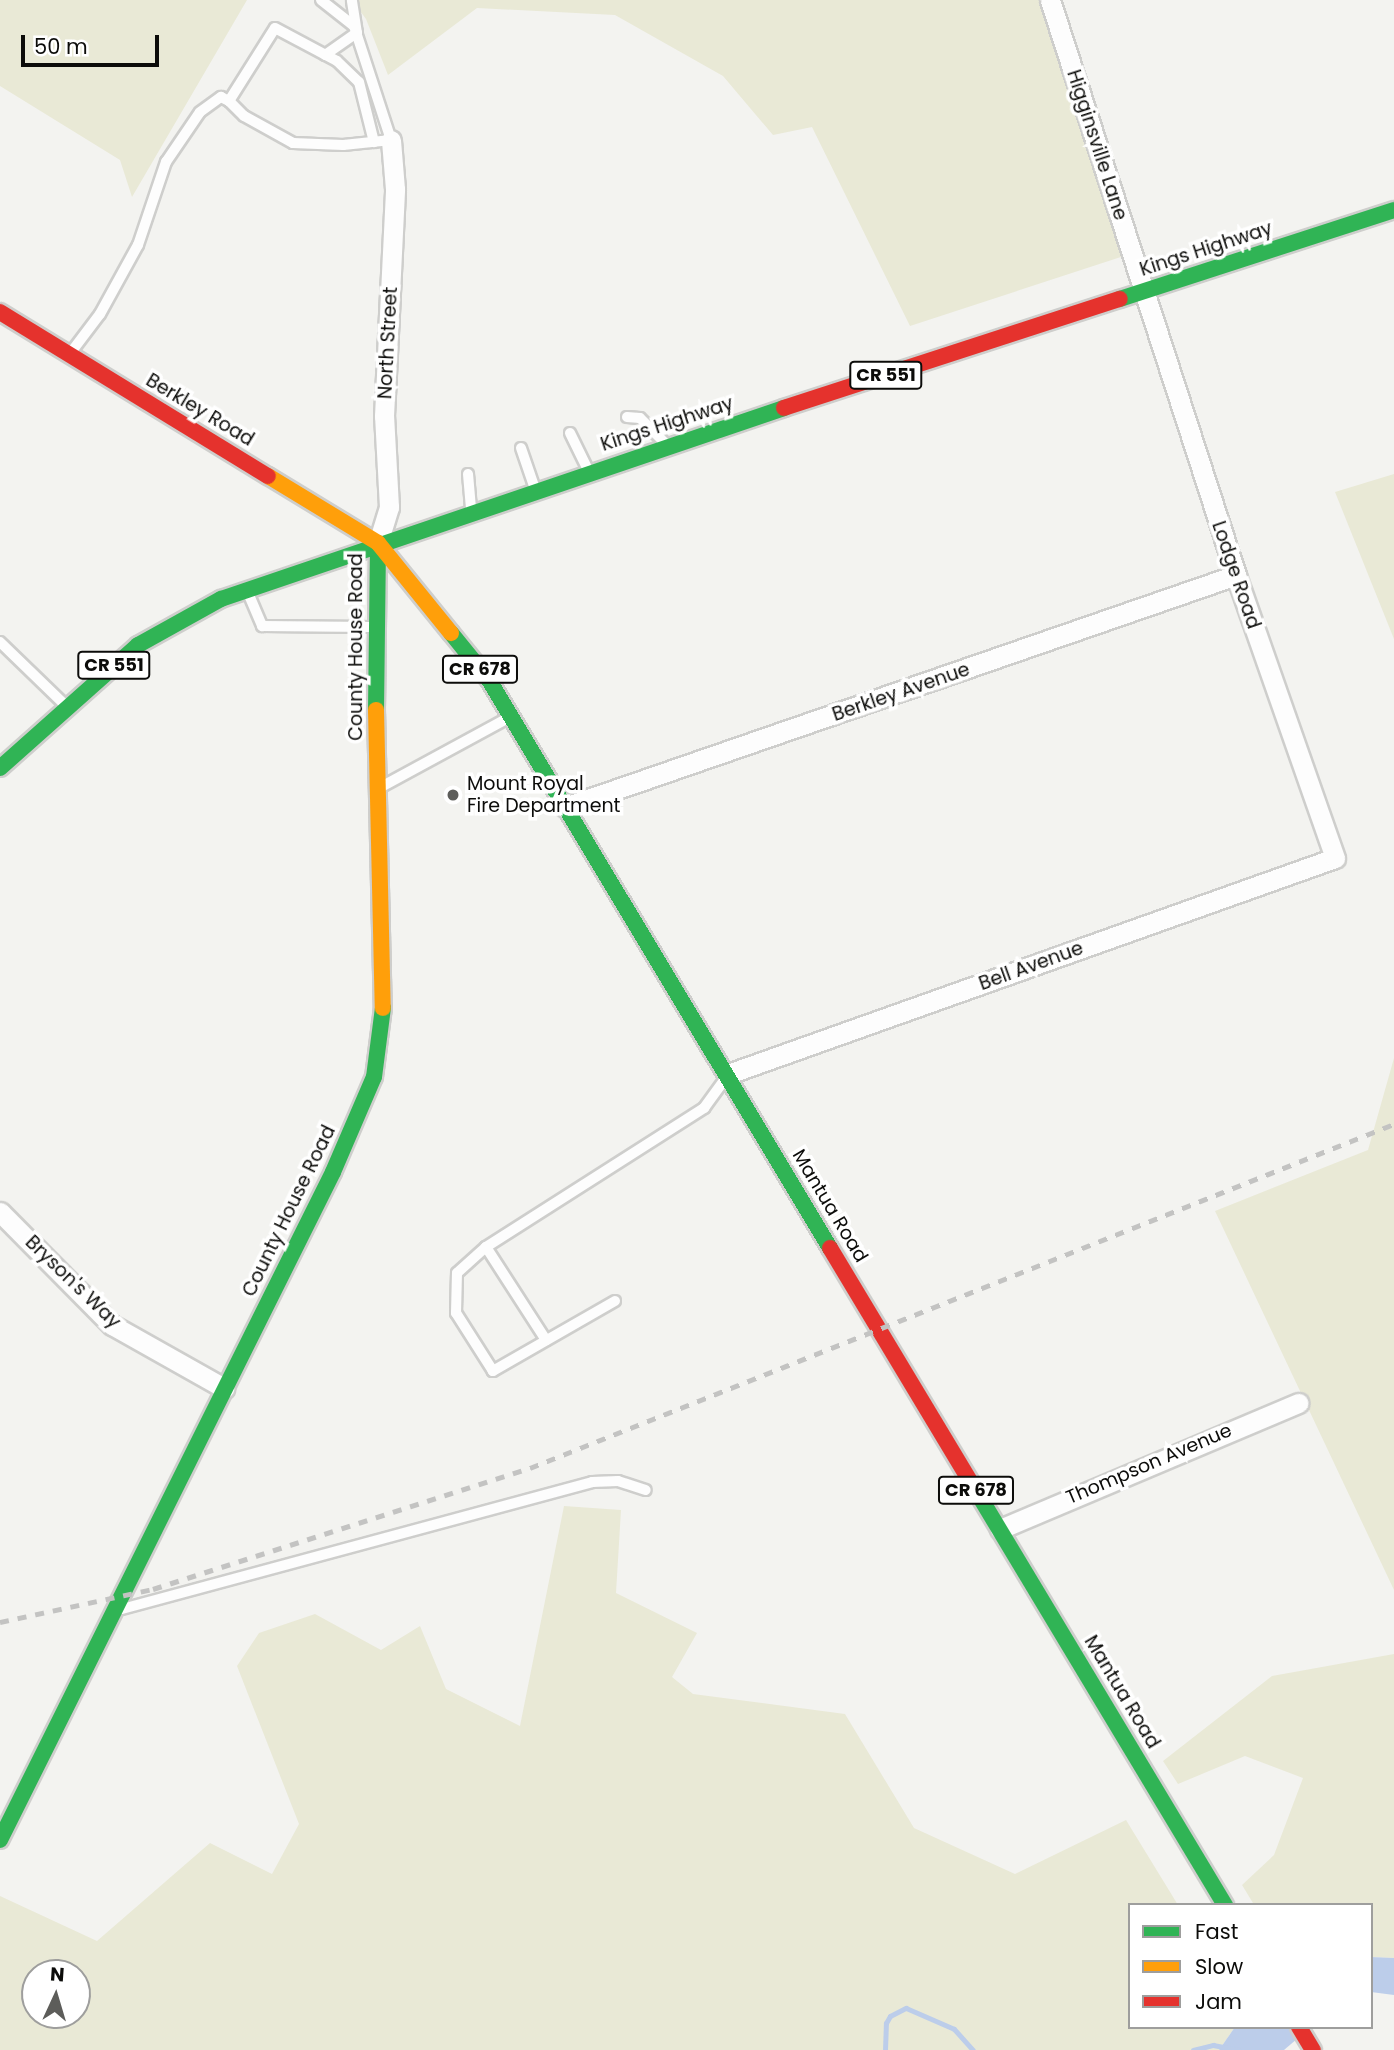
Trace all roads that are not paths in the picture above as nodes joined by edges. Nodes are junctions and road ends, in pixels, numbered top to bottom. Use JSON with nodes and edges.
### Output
{"nodes":[{"id":1,"x":321,"y":0,"type":"edge"},
{"id":2,"x":352,"y":0,"type":"edge"},
{"id":3,"x":1050,"y":0,"type":"edge"},
{"id":4,"x":357,"y":33,"type":"junction"},
{"id":5,"x":326,"y":55,"type":"junction"},
{"id":6,"x":229,"y":101,"type":"junction"},
{"id":7,"x":382,"y":141,"type":"junction"},
{"id":8,"x":1394,"y":210,"type":"edge"},
{"id":9,"x":1144,"y":290,"type":"junction"},
{"id":10,"x":0,"y":312,"type":"edge"},
{"id":11,"x":69,"y":354,"type":"junction"},
{"id":12,"x":627,"y":417,"type":"dead end"},
{"id":13,"x":570,"y":433,"type":"dead end"},
{"id":14,"x":668,"y":446,"type":"junction"},
{"id":15,"x":521,"y":448,"type":"dead end"},
{"id":16,"x":589,"y":472,"type":"junction"},
{"id":17,"x":468,"y":474,"type":"dead end"},
{"id":18,"x":535,"y":490,"type":"junction"},
{"id":19,"x":471,"y":512,"type":"junction"},
{"id":20,"x":378,"y":543,"type":"junction"},
{"id":21,"x":1236,"y":575,"type":"junction"},
{"id":22,"x":246,"y":589,"type":"junction"},
{"id":23,"x":374,"y":627,"type":"junction"},
{"id":24,"x":0,"y":642,"type":"edge"},
{"id":25,"x":67,"y":706,"type":"junction"},
{"id":26,"x":511,"y":717,"type":"junction"},
{"id":27,"x":0,"y":768,"type":"edge"},
{"id":28,"x":377,"y":789,"type":"junction"},
{"id":29,"x":565,"y":807,"type":"junction"},
{"id":30,"x":1335,"y":858,"type":"joint"},
{"id":31,"x":728,"y":1074,"type":"junction"},
{"id":32,"x":0,"y":1212,"type":"edge"},
{"id":33,"x":486,"y":1247,"type":"junction"},
{"id":34,"x":615,"y":1301,"type":"dead end"},
{"id":35,"x":546,"y":1340,"type":"junction"},
{"id":36,"x":224,"y":1388,"type":"junction"},
{"id":37,"x":1299,"y":1403,"type":"dead end"},
{"id":38,"x":646,"y":1490,"type":"dead end"},
{"id":39,"x":1000,"y":1529,"type":"junction"},
{"id":40,"x":111,"y":1612,"type":"junction"},
{"id":41,"x":0,"y":1840,"type":"edge"},
{"id":42,"x":1224,"y":1903,"type":"edge"},
{"id":43,"x":1300,"y":2029,"type":"edge"},
{"id":44,"x":1313,"y":2049,"type":"edge"}],
"edges":[{"from":1,"to":4,"type":"lane"},
{"from":2,"to":4,"type":"lane"},
{"from":3,"to":9,"type":"street","name":"Higginsville Lane"},
{"from":4,"to":5,"type":"lane"},
{"from":4,"to":7,"type":"lane"},
{"from":5,"to":6,"type":"lane"},
{"from":5,"to":7,"type":"lane"},
{"from":6,"to":7,"type":"lane"},
{"from":6,"to":11,"type":"lane"},
{"from":7,"to":20,"type":"street","name":"North Street"},
{"from":8,"to":9,"type":"main road","name":"Kings Highway","number":"CR 551"},
{"from":9,"to":14,"type":"main road","name":"Kings Highway","number":"CR 551"},
{"from":9,"to":21,"type":"street","name":"Lodge Road"},
{"from":10,"to":11,"type":"main road","name":"Berkley Road","number":"CR 678"},
{"from":11,"to":20,"type":"main road","name":"Berkley Road","number":"CR 678"},
{"from":12,"to":14,"type":"lane"},
{"from":13,"to":16,"type":"lane"},
{"from":14,"to":16,"type":"main road","name":"Kings Highway","number":"CR 551"},
{"from":15,"to":18,"type":"lane"},
{"from":16,"to":18,"type":"main road","name":"Kings Highway","number":"CR 551"},
{"from":17,"to":19,"type":"lane"},
{"from":18,"to":19,"type":"main road","name":"Kings Highway","number":"CR 551"},
{"from":19,"to":20,"type":"main road","name":"Kings Highway","number":"CR 551"},
{"from":20,"to":22,"type":"main road","name":"Kings Highway","number":"CR 551"},
{"from":20,"to":23,"type":"main road","name":"County House Road"},
{"from":20,"to":26,"type":"main road","name":"Mantua Road","number":"CR 678"},
{"from":21,"to":29,"type":"street","name":"Berkley Avenue"},
{"from":21,"to":30,"type":"street","name":"Lodge Road"},
{"from":22,"to":23,"type":"lane"},
{"from":22,"to":25,"type":"main road","name":"Kings Highway","number":"CR 551"},
{"from":23,"to":28,"type":"main road","name":"County House Road"},
{"from":24,"to":25,"type":"lane"},
{"from":25,"to":27,"type":"main road","name":"Kings Highway","number":"CR 551"},
{"from":26,"to":28,"type":"lane"},
{"from":26,"to":29,"type":"main road","name":"Mantua Road","number":"CR 678"},
{"from":28,"to":36,"type":"main road","name":"County House Road"},
{"from":29,"to":31,"type":"main road","name":"Mantua Road","number":"CR 678"},
{"from":30,"to":31,"type":"street","name":"Bell Avenue"},
{"from":31,"to":33,"type":"lane"},
{"from":31,"to":39,"type":"main road","name":"Mantua Road","number":"CR 678"},
{"from":32,"to":36,"type":"street","name":"Bryson's Way"},
{"from":33,"to":35,"type":"lane"},
{"from":33,"to":35,"type":"lane"},
{"from":34,"to":35,"type":"lane"},
{"from":36,"to":40,"type":"main road","name":"County House Road"},
{"from":37,"to":39,"type":"street","name":"Thompson Avenue"},
{"from":38,"to":40,"type":"lane"},
{"from":39,"to":42,"type":"main road","name":"Mantua Road","number":"CR 678"},
{"from":40,"to":41,"type":"main road","name":"County House Road"},
{"from":43,"to":44,"type":"main road"}]}
